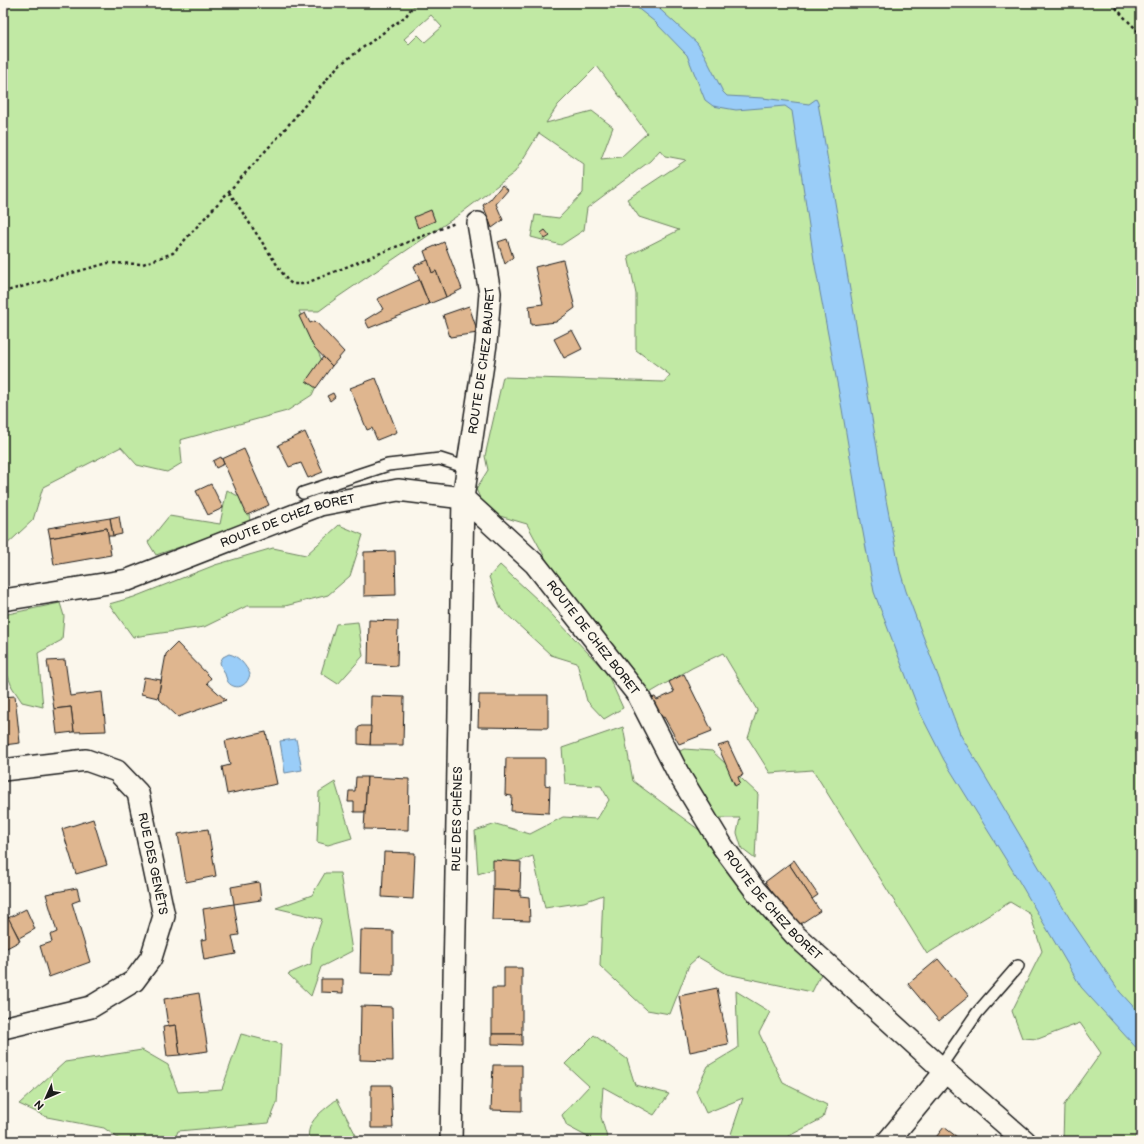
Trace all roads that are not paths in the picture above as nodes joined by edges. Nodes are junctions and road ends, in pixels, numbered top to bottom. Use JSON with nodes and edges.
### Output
{"nodes":[{"id":1,"x":478,"y":223,"type":"road end"},
{"id":2,"x":468,"y":468,"type":"junction"},
{"id":3,"x":303,"y":493,"type":"dead end"},
{"id":4,"x":463,"y":498,"type":"junction"},
{"id":5,"x":3,"y":600,"type":"edge"},
{"id":6,"x":3,"y":770,"type":"edge"},
{"id":7,"x":1018,"y":966,"type":"dead end"},
{"id":8,"x":3,"y":1028,"type":"edge"},
{"id":9,"x":943,"y":1069,"type":"junction"},
{"id":10,"x":451,"y":1141,"type":"edge"},
{"id":11,"x":888,"y":1141,"type":"edge"},
{"id":12,"x":1025,"y":1141,"type":"edge"}],
"edges":[{"from":1,"to":2,"type":"street","name":"ROUTE DE CHEZ BAURET"},
{"from":2,"to":3,"type":"lane"},
{"from":2,"to":4,"type":"street","name":"ROUTE DE CHEZ BAURET"},
{"from":4,"to":5,"type":"street","name":"ROUTE DE CHEZ BORET"},
{"from":4,"to":9,"type":"street","name":"ROUTE DE CHEZ BORET"},
{"from":4,"to":10,"type":"street","name":"RUE DES CHÊNES"},
{"from":6,"to":8,"type":"street","name":"RUE DES GENÊTS"},
{"from":7,"to":9,"type":"lane"},
{"from":9,"to":11,"type":"street"},
{"from":9,"to":12,"type":"street","name":"ROUTE DE CHEZ BORET"}]}
